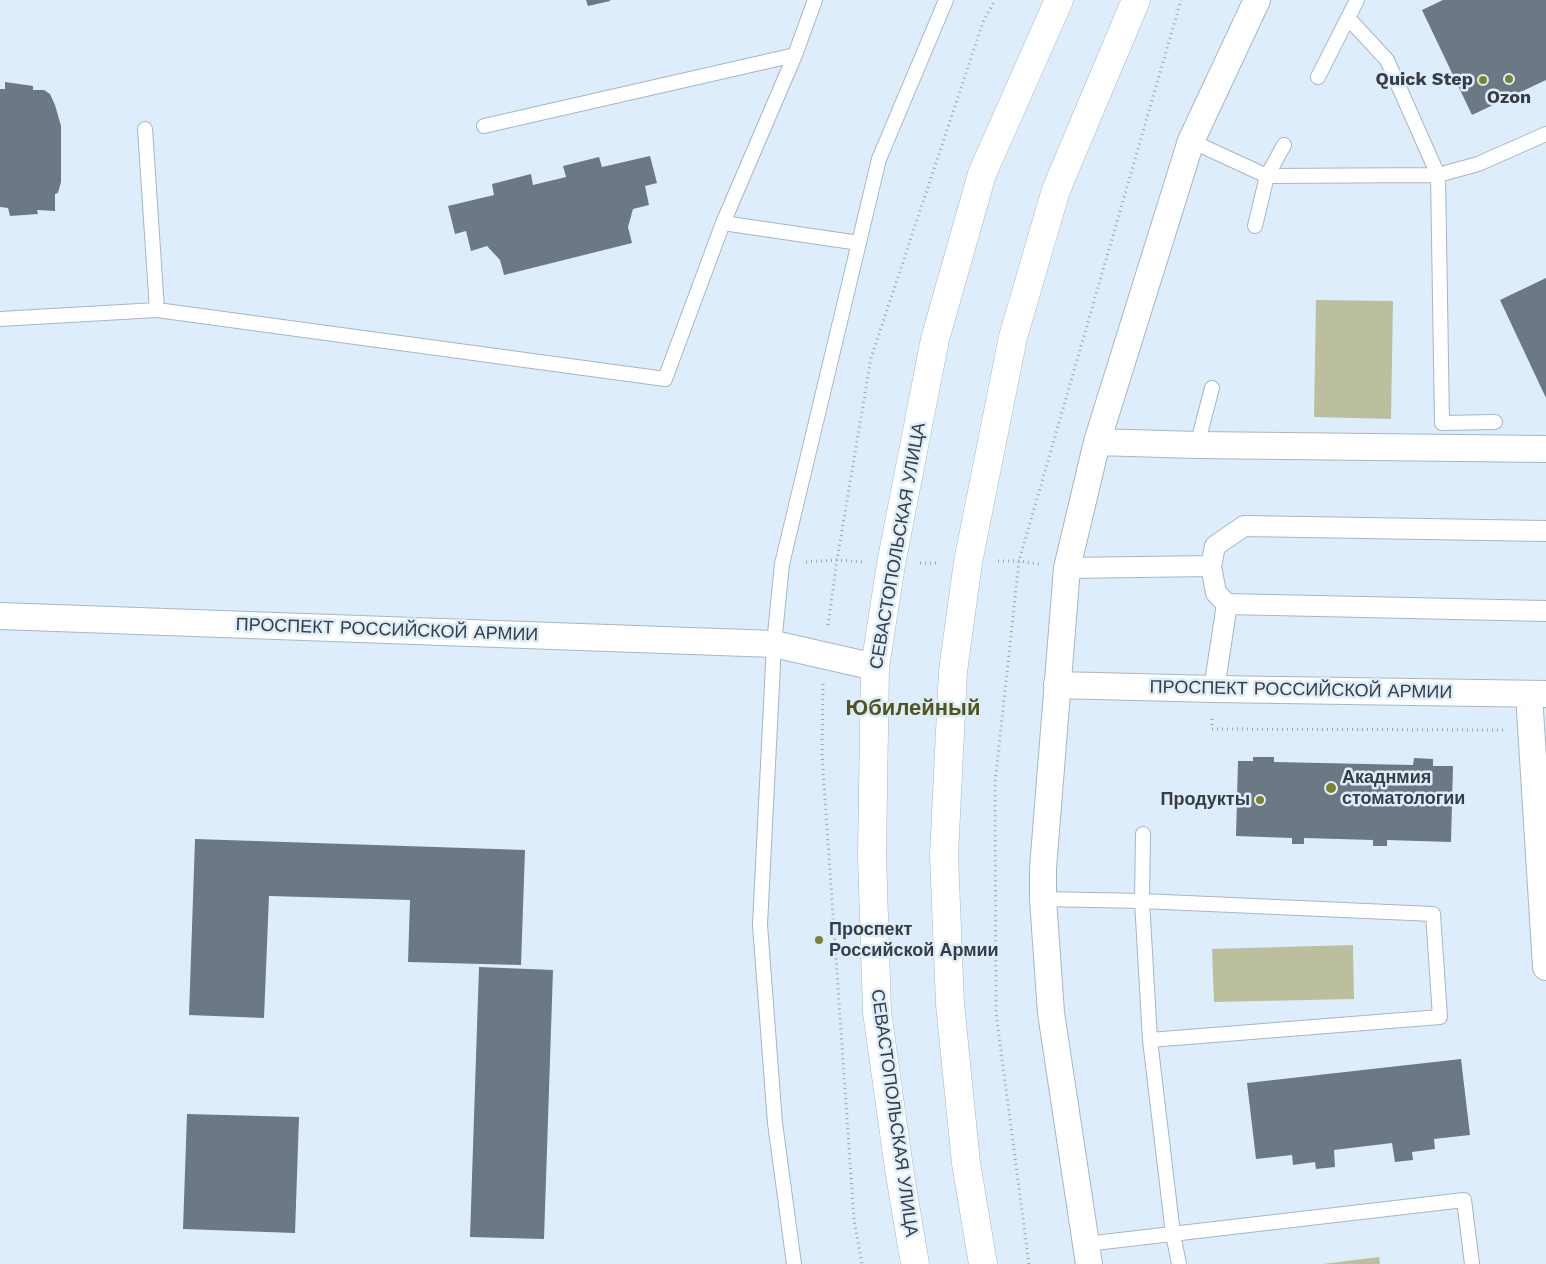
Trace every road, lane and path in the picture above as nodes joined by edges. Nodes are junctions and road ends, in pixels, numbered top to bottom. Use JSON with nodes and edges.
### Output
{"nodes":[{"id":1,"x":815,"y":0,"type":"edge"},
{"id":2,"x":946,"y":0,"type":"edge"},
{"id":3,"x":1058,"y":0,"type":"edge"},
{"id":4,"x":1136,"y":0,"type":"edge"},
{"id":5,"x":1257,"y":0,"type":"edge"},
{"id":6,"x":1357,"y":0,"type":"edge"},
{"id":7,"x":1348,"y":18,"type":"junction"},
{"id":8,"x":795,"y":55,"type":"junction"},
{"id":9,"x":1318,"y":77,"type":"dead end"},
{"id":10,"x":484,"y":126,"type":"dead end"},
{"id":11,"x":145,"y":129,"type":"dead end"},
{"id":12,"x":1546,"y":134,"type":"edge"},
{"id":13,"x":1191,"y":141,"type":"junction"},
{"id":14,"x":1284,"y":144,"type":"dead end"},
{"id":15,"x":1438,"y":175,"type":"junction"},
{"id":16,"x":1267,"y":176,"type":"junction"},
{"id":17,"x":723,"y":223,"type":"junction"},
{"id":18,"x":1255,"y":226,"type":"dead end"},
{"id":19,"x":859,"y":242,"type":"junction"},
{"id":20,"x":157,"y":310,"type":"junction"},
{"id":21,"x":0,"y":320,"type":"edge"},
{"id":22,"x":1212,"y":388,"type":"dead end"},
{"id":23,"x":1495,"y":422,"type":"dead end"},
{"id":24,"x":1442,"y":423,"type":"junction"},
{"id":25,"x":1097,"y":442,"type":"junction"},
{"id":26,"x":1196,"y":445,"type":"junction"},
{"id":27,"x":1439,"y":449,"type":"junction"},
{"id":28,"x":1546,"y":450,"type":"edge"},
{"id":29,"x":1546,"y":531,"type":"edge"},
{"id":30,"x":1211,"y":566,"type":"junction"},
{"id":31,"x":1067,"y":568,"type":"junction"},
{"id":32,"x":1227,"y":604,"type":"junction"},
{"id":33,"x":1546,"y":611,"type":"edge"},
{"id":34,"x":0,"y":616,"type":"edge"},
{"id":35,"x":774,"y":644,"type":"junction"},
{"id":36,"x":876,"y":667,"type":"junction"},
{"id":37,"x":1057,"y":686,"type":"junction"},
{"id":38,"x":1214,"y":689,"type":"junction"},
{"id":39,"x":1537,"y":694,"type":"edge"},
{"id":40,"x":1531,"y":731,"type":"junction"},
{"id":41,"x":1142,"y":834,"type":"dead end"},
{"id":42,"x":1043,"y":899,"type":"junction"},
{"id":43,"x":1142,"y":902,"type":"junction"},
{"id":44,"x":1546,"y":967,"type":"edge"},
{"id":45,"x":1150,"y":1040,"type":"junction"},
{"id":46,"x":1173,"y":1234,"type":"junction"},
{"id":47,"x":1088,"y":1254,"type":"edge"},
{"id":48,"x":794,"y":1264,"type":"edge"},
{"id":49,"x":915,"y":1264,"type":"edge"},
{"id":50,"x":983,"y":1264,"type":"edge"},
{"id":51,"x":1179,"y":1264,"type":"edge"},
{"id":52,"x":1472,"y":1264,"type":"edge"}],
"edges":[{"from":1,"to":8,"type":"lane"},
{"from":2,"to":19,"type":"lane"},
{"from":3,"to":36,"type":"main road","name":"СЕВАСТОПОЛЬСКАЯ УЛИЦА"},
{"from":4,"to":50,"type":"main road"},
{"from":5,"to":13,"type":"street"},
{"from":6,"to":7,"type":"lane"},
{"from":7,"to":9,"type":"lane"},
{"from":7,"to":15,"type":"lane"},
{"from":8,"to":10,"type":"lane"},
{"from":8,"to":17,"type":"lane"},
{"from":11,"to":20,"type":"lane"},
{"from":12,"to":15,"type":"lane"},
{"from":13,"to":16,"type":"lane"},
{"from":13,"to":25,"type":"street"},
{"from":14,"to":16,"type":"lane"},
{"from":15,"to":16,"type":"lane"},
{"from":15,"to":24,"type":"lane"},
{"from":16,"to":18,"type":"lane"},
{"from":17,"to":19,"type":"lane"},
{"from":17,"to":20,"type":"lane"},
{"from":19,"to":35,"type":"lane"},
{"from":20,"to":21,"type":"lane"},
{"from":22,"to":26,"type":"lane"},
{"from":23,"to":24,"type":"lane"},
{"from":24,"to":27,"type":"lane"},
{"from":25,"to":26,"type":"street"},
{"from":25,"to":31,"type":"street"},
{"from":26,"to":27,"type":"street"},
{"from":27,"to":28,"type":"street"},
{"from":29,"to":30,"type":"street"},
{"from":30,"to":31,"type":"street"},
{"from":30,"to":32,"type":"street"},
{"from":31,"to":37,"type":"street"},
{"from":32,"to":33,"type":"street"},
{"from":32,"to":38,"type":"street"},
{"from":34,"to":35,"type":"street","name":"ПРОСПЕКТ РОССИЙСКОЙ АРМИИ"},
{"from":35,"to":36,"type":"street","name":"ПРОСПЕКТ РОССИЙСКОЙ АРМИИ"},
{"from":35,"to":48,"type":"lane"},
{"from":36,"to":49,"type":"main road","name":"СЕВАСТОПОЛЬСКАЯ УЛИЦА"},
{"from":37,"to":38,"type":"street","name":"ПРОСПЕКТ РОССИЙСКОЙ АРМИИ"},
{"from":37,"to":42,"type":"street"},
{"from":38,"to":39,"type":"street","name":"ПРОСПЕКТ РОССИЙСКОЙ АРМИИ"},
{"from":38,"to":40,"type":"path"},
{"from":39,"to":40,"type":"street"},
{"from":40,"to":44,"type":"street"},
{"from":41,"to":43,"type":"lane"},
{"from":42,"to":43,"type":"lane"},
{"from":42,"to":47,"type":"street"},
{"from":43,"to":45,"type":"lane"},
{"from":43,"to":45,"type":"lane"},
{"from":45,"to":46,"type":"lane"},
{"from":46,"to":47,"type":"lane"},
{"from":46,"to":51,"type":"lane"},
{"from":46,"to":52,"type":"lane"}]}
